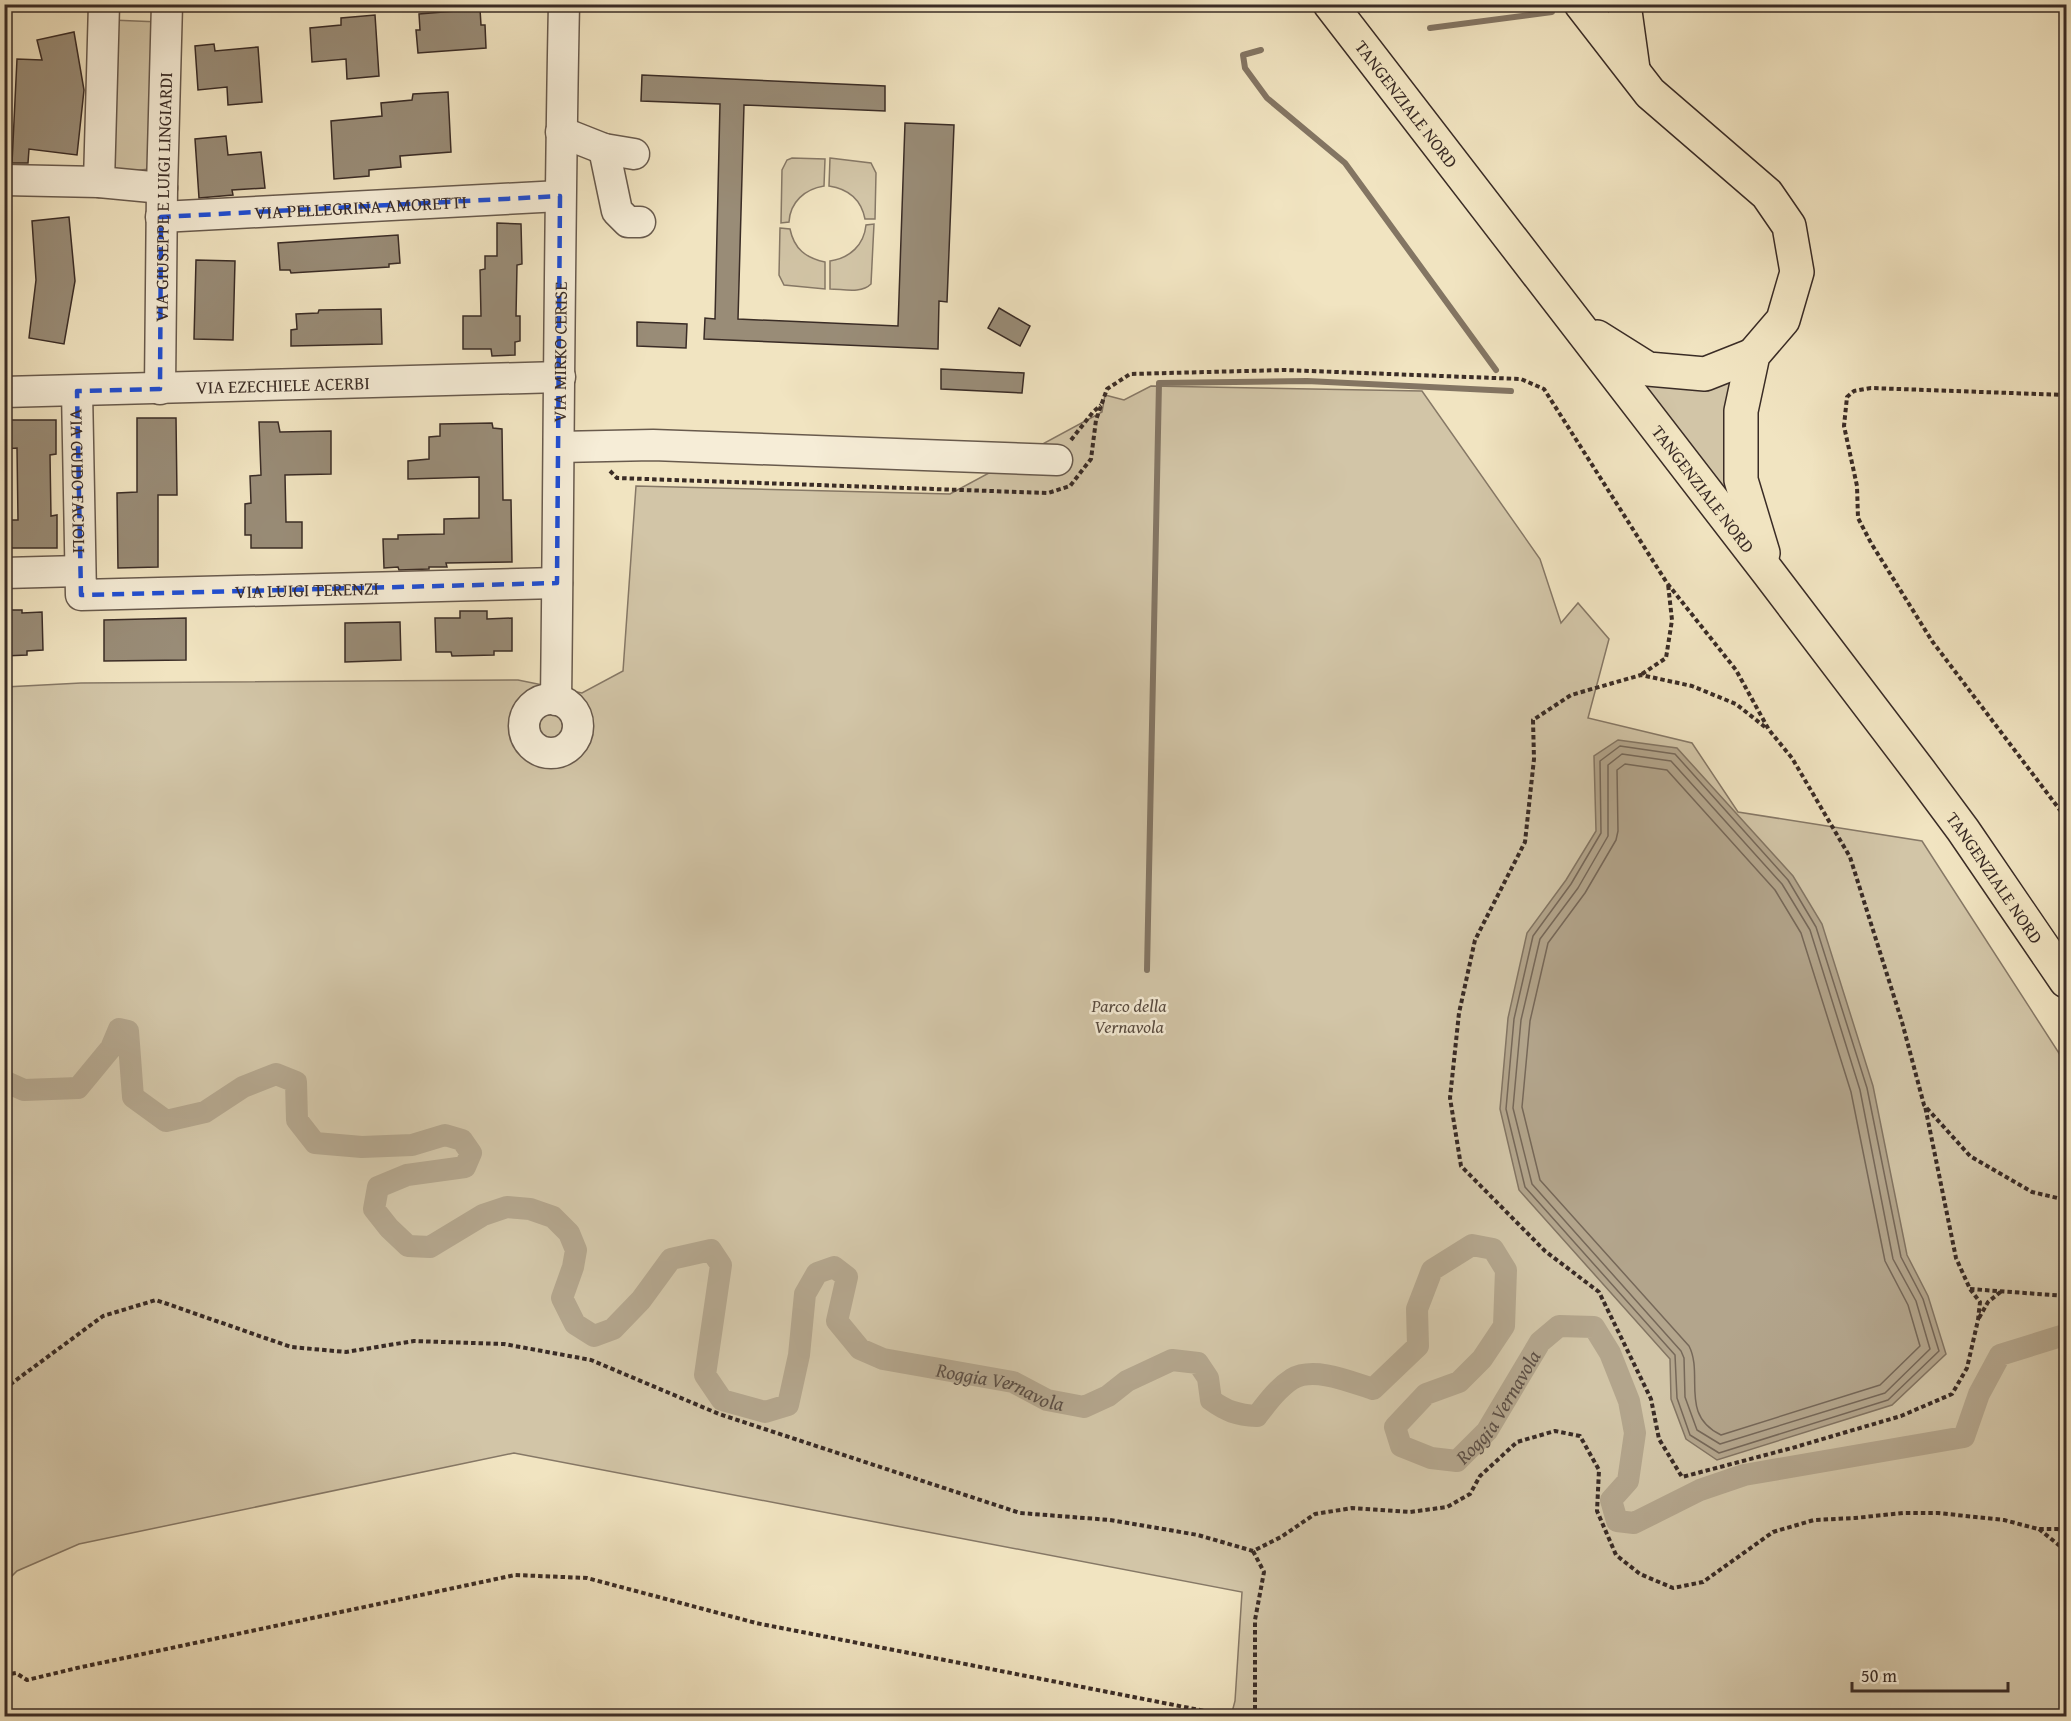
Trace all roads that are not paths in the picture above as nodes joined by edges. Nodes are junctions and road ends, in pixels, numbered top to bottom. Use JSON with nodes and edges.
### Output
{"nodes":[{"id":1,"x":104,"y":4,"type":"edge"},
{"id":2,"x":167,"y":4,"type":"edge"},
{"id":3,"x":564,"y":4,"type":"edge"},
{"id":4,"x":1330,"y":4,"type":"edge"},
{"id":5,"x":1588,"y":10,"type":"edge"},
{"id":6,"x":1627,"y":11,"type":"edge"},
{"id":7,"x":1634,"y":71,"type":"junction"},
{"id":8,"x":561,"y":132,"type":"junction"},
{"id":9,"x":604,"y":149,"type":"junction"},
{"id":10,"x":634,"y":154,"type":"dead end"},
{"id":11,"x":4,"y":180,"type":"edge"},
{"id":12,"x":99,"y":182,"type":"junction"},
{"id":13,"x":162,"y":188,"type":"junction"},
{"id":14,"x":560,"y":196,"type":"junction"},
{"id":15,"x":161,"y":217,"type":"junction"},
{"id":16,"x":640,"y":222,"type":"dead end"},
{"id":17,"x":1577,"y":324,"type":"junction"},
{"id":18,"x":1753,"y":355,"type":"junction"},
{"id":19,"x":560,"y":377,"type":"junction"},
{"id":20,"x":160,"y":389,"type":"junction"},
{"id":21,"x":77,"y":391,"type":"junction"},
{"id":22,"x":4,"y":392,"type":"edge"},
{"id":23,"x":559,"y":447,"type":"junction"},
{"id":24,"x":1057,"y":460,"type":"road end"},
{"id":25,"x":80,"y":571,"type":"junction"},
{"id":26,"x":1768,"y":572,"type":"junction"},
{"id":27,"x":4,"y":573,"type":"edge"},
{"id":28,"x":557,"y":583,"type":"junction"},
{"id":29,"x":556,"y":700,"type":"dead end"},
{"id":30,"x":2067,"y":981,"type":"edge"}],
"edges":[{"from":1,"to":12,"type":"street"},
{"from":2,"to":13,"type":"street","name":"VIA GIUSEPPE E LUIGI LINGIARDI"},
{"from":3,"to":8,"type":"street","name":"VIA MIRKO CERISE"},
{"from":4,"to":17,"type":"highway","name":"TANGENZIALE NORD"},
{"from":5,"to":7,"type":"highway"},
{"from":6,"to":7,"type":"highway"},
{"from":7,"to":18,"type":"highway"},
{"from":8,"to":9,"type":"street"},
{"from":8,"to":14,"type":"street","name":"VIA MIRKO CERISE"},
{"from":9,"to":10,"type":"street"},
{"from":9,"to":16,"type":"street"},
{"from":11,"to":12,"type":"street"},
{"from":12,"to":13,"type":"street"},
{"from":13,"to":15,"type":"street","name":"VIA GIUSEPPE E LUIGI LINGIARDI"},
{"from":14,"to":15,"type":"street","name":"VIA PELLEGRINA AMORETTI"},
{"from":14,"to":19,"type":"street","name":"VIA MIRKO CERISE"},
{"from":15,"to":20,"type":"street","name":"VIA GIUSEPPE E LUIGI LINGIARDI"},
{"from":17,"to":18,"type":"highway"},
{"from":17,"to":26,"type":"highway","name":"TANGENZIALE NORD"},
{"from":18,"to":26,"type":"highway"},
{"from":19,"to":20,"type":"street","name":"VIA EZECHIELE ACERBI"},
{"from":19,"to":23,"type":"street","name":"VIA MIRKO CERISE"},
{"from":20,"to":21,"type":"street","name":"VIA EZECHIELE ACERBI"},
{"from":21,"to":22,"type":"street","name":"VIA EZECHIELE ACERBI"},
{"from":21,"to":25,"type":"street","name":"VIA GUIDO FACIOLI"},
{"from":23,"to":24,"type":"street"},
{"from":23,"to":28,"type":"street","name":"VIA MIRKO CERISE"},
{"from":25,"to":27,"type":"street"},
{"from":25,"to":28,"type":"street","name":"VIA LUIGI TERENZI"},
{"from":26,"to":30,"type":"highway","name":"TANGENZIALE NORD"},
{"from":28,"to":29,"type":"street","name":"VIA MIRKO CERISE"}]}
